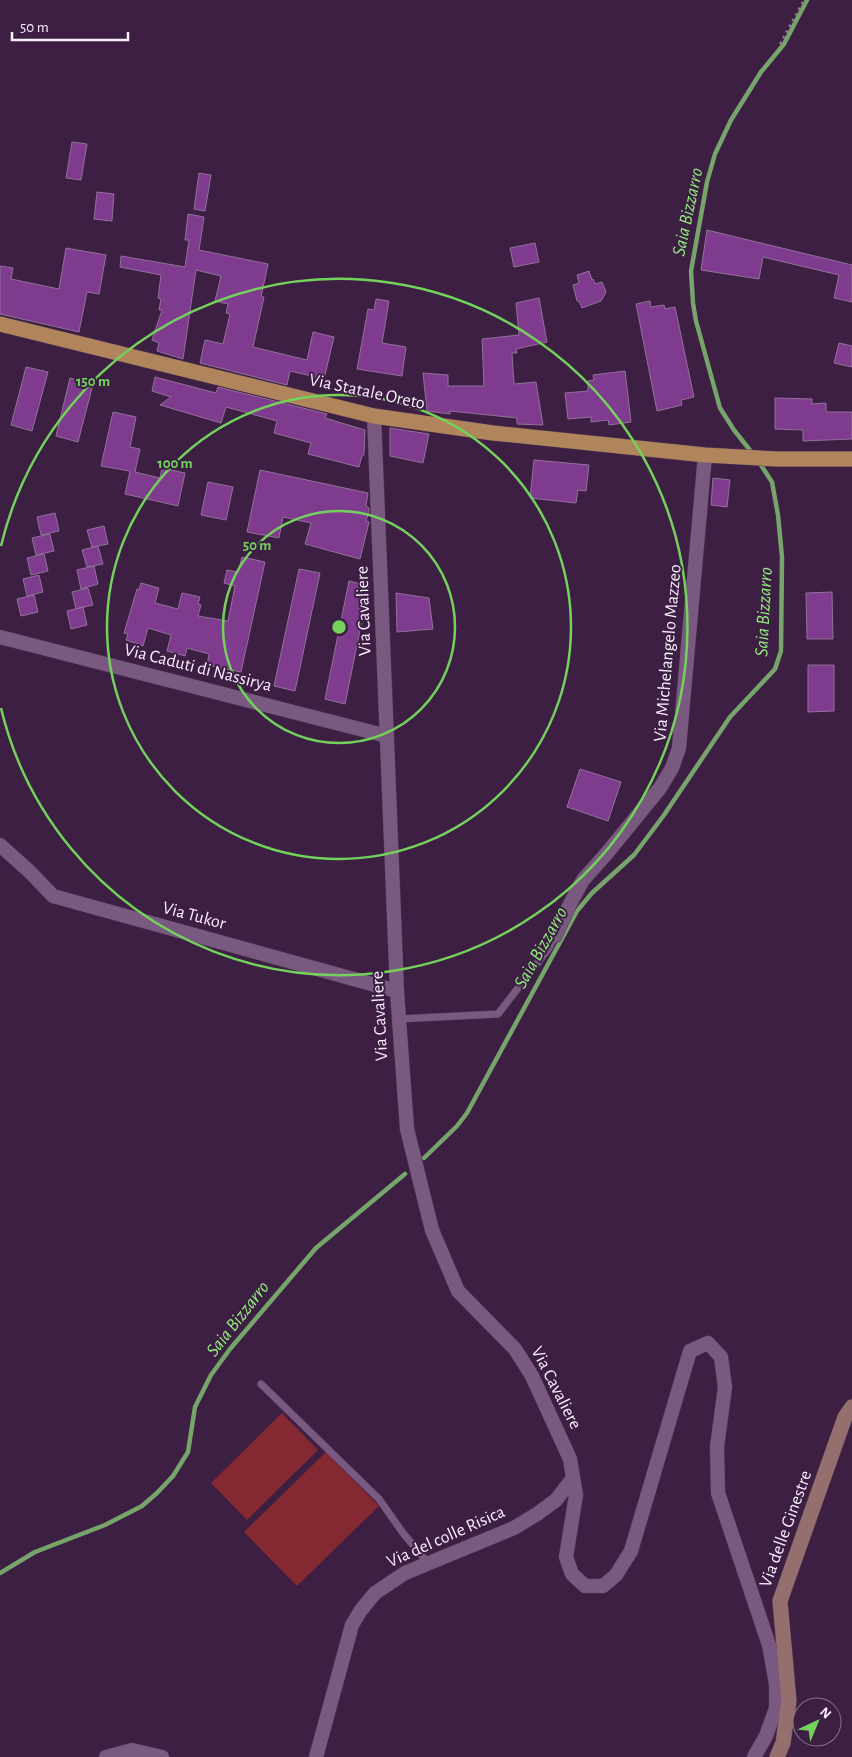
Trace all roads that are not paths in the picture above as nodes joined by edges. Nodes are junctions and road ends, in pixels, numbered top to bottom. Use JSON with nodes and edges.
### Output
{"nodes":[{"id":1,"x":0,"y":324,"type":"edge"},
{"id":2,"x":374,"y":416,"type":"junction"},
{"id":3,"x":704,"y":455,"type":"junction"},
{"id":4,"x":852,"y":459,"type":"edge"},
{"id":5,"x":0,"y":636,"type":"edge"},
{"id":6,"x":388,"y":736,"type":"junction"},
{"id":7,"x":0,"y":845,"type":"edge"},
{"id":8,"x":555,"y":936,"type":"joint"},
{"id":9,"x":397,"y":991,"type":"junction"},
{"id":10,"x":398,"y":1019,"type":"junction"},
{"id":11,"x":261,"y":1384,"type":"dead end"},
{"id":12,"x":852,"y":1407,"type":"edge"},
{"id":13,"x":573,"y":1478,"type":"junction"},
{"id":14,"x":428,"y":1563,"type":"junction"},
{"id":15,"x":106,"y":1757,"type":"edge"},
{"id":16,"x":162,"y":1757,"type":"edge"},
{"id":17,"x":316,"y":1757,"type":"edge"},
{"id":18,"x":754,"y":1757,"type":"edge"},
{"id":19,"x":777,"y":1757,"type":"edge"}],
"edges":[{"from":1,"to":2,"type":"main road","name":"Via Statale Oreto"},
{"from":2,"to":3,"type":"main road","name":"Via Statale Oreto"},
{"from":2,"to":6,"type":"street","name":"Via Cavaliere"},
{"from":3,"to":4,"type":"main road","name":"Via Statale Oreto"},
{"from":3,"to":8,"type":"street","name":"Via Michelangelo Mazzeo"},
{"from":5,"to":6,"type":"street","name":"Via Caduti di Nassirya"},
{"from":6,"to":9,"type":"street","name":"Via Cavaliere"},
{"from":7,"to":9,"type":"street","name":"Via Tukor"},
{"from":8,"to":10,"type":"lane"},
{"from":9,"to":10,"type":"street","name":"Via Cavaliere"},
{"from":10,"to":13,"type":"street","name":"Via Cavaliere"},
{"from":11,"to":14,"type":"lane"},
{"from":12,"to":19,"type":"street","name":"Via delle Ginestre"},
{"from":13,"to":14,"type":"street","name":"Via del colle Risica"},
{"from":13,"to":18,"type":"street","name":"Via Cavaliere"},
{"from":14,"to":17,"type":"street","name":"Via del colle Risica"},
{"from":15,"to":16,"type":"street"}]}
